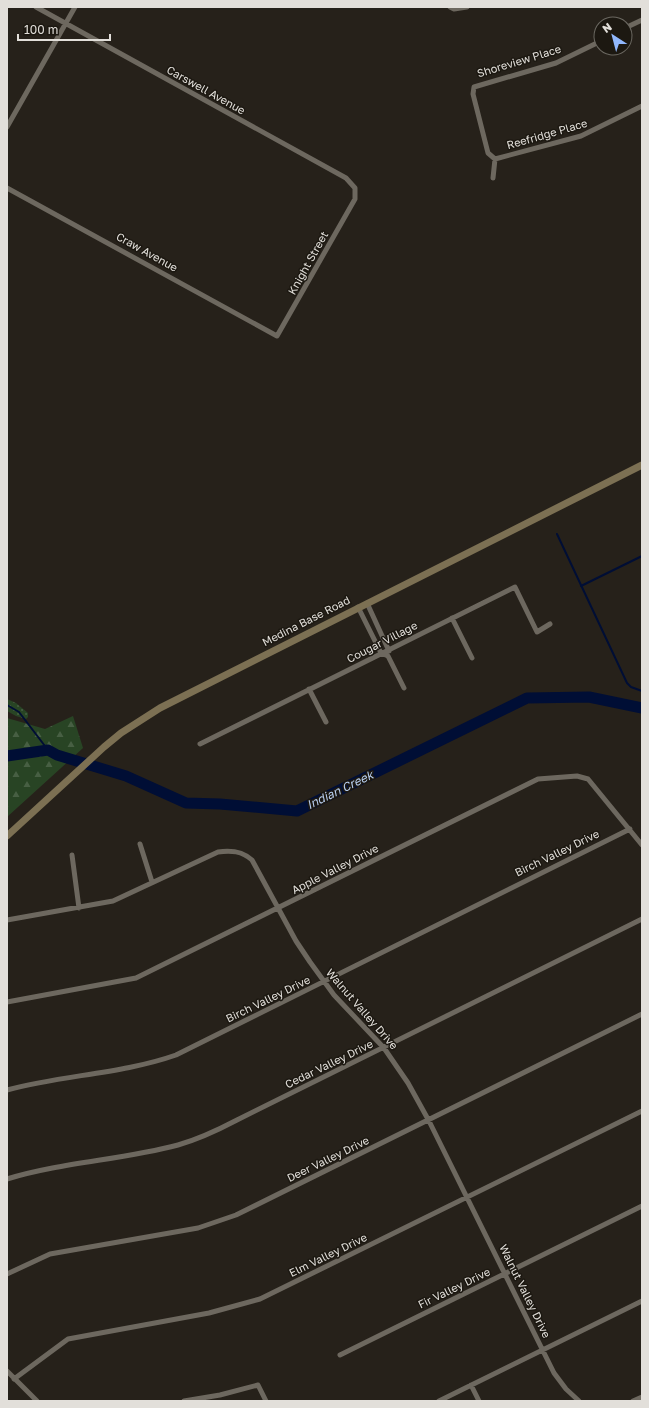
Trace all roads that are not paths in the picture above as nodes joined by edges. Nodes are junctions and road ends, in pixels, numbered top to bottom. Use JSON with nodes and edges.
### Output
{"nodes":[{"id":1,"x":36,"y":7,"type":"edge"},
{"id":2,"x":75,"y":7,"type":"edge"},
{"id":3,"x":450,"y":7,"type":"edge"},
{"id":4,"x":467,"y":7,"type":"edge"},
{"id":5,"x":65,"y":24,"type":"junction"},
{"id":6,"x":593,"y":45,"type":"edge"},
{"id":7,"x":642,"y":106,"type":"edge"},
{"id":8,"x":480,"y":119,"type":"joint"},
{"id":9,"x":7,"y":127,"type":"edge"},
{"id":10,"x":495,"y":158,"type":"junction"},
{"id":11,"x":493,"y":178,"type":"dead end"},
{"id":12,"x":7,"y":188,"type":"edge"},
{"id":13,"x":355,"y":199,"type":"joint"},
{"id":14,"x":277,"y":336,"type":"joint"},
{"id":15,"x":642,"y":465,"type":"edge"},
{"id":16,"x":367,"y":603,"type":"junction"},
{"id":17,"x":358,"y":607,"type":"junction"},
{"id":18,"x":452,"y":618,"type":"junction"},
{"id":19,"x":550,"y":624,"type":"dead end"},
{"id":20,"x":389,"y":649,"type":"junction"},
{"id":21,"x":381,"y":653,"type":"junction"},
{"id":22,"x":388,"y":656,"type":"junction"},
{"id":23,"x":472,"y":658,"type":"dead end"},
{"id":24,"x":404,"y":688,"type":"dead end"},
{"id":25,"x":310,"y":689,"type":"junction"},
{"id":26,"x":326,"y":722,"type":"dead end"},
{"id":27,"x":200,"y":744,"type":"dead end"},
{"id":28,"x":630,"y":829,"type":"junction"},
{"id":29,"x":7,"y":836,"type":"edge"},
{"id":30,"x":140,"y":844,"type":"dead end"},
{"id":31,"x":642,"y":845,"type":"edge"},
{"id":32,"x":72,"y":854,"type":"dead end"},
{"id":33,"x":152,"y":882,"type":"junction"},
{"id":34,"x":79,"y":908,"type":"junction"},
{"id":35,"x":279,"y":908,"type":"junction"},
{"id":36,"x":642,"y":919,"type":"edge"},
{"id":37,"x":7,"y":920,"type":"edge"},
{"id":38,"x":324,"y":982,"type":"junction"},
{"id":39,"x":7,"y":1002,"type":"edge"},
{"id":40,"x":642,"y":1014,"type":"edge"},
{"id":41,"x":384,"y":1048,"type":"junction"},
{"id":42,"x":7,"y":1090,"type":"edge"},
{"id":43,"x":642,"y":1111,"type":"edge"},
{"id":44,"x":429,"y":1121,"type":"junction"},
{"id":45,"x":7,"y":1179,"type":"edge"},
{"id":46,"x":468,"y":1198,"type":"junction"},
{"id":47,"x":642,"y":1206,"type":"edge"},
{"id":48,"x":7,"y":1274,"type":"edge"},
{"id":49,"x":505,"y":1274,"type":"junction"},
{"id":50,"x":642,"y":1301,"type":"edge"},
{"id":51,"x":543,"y":1350,"type":"junction"},
{"id":52,"x":340,"y":1355,"type":"dead end"},
{"id":53,"x":7,"y":1371,"type":"edge"},
{"id":54,"x":14,"y":1379,"type":"junction"},
{"id":55,"x":471,"y":1385,"type":"junction"},
{"id":56,"x":642,"y":1397,"type":"edge"},
{"id":57,"x":37,"y":1401,"type":"edge"},
{"id":58,"x":184,"y":1401,"type":"edge"},
{"id":59,"x":266,"y":1401,"type":"edge"},
{"id":60,"x":439,"y":1401,"type":"edge"},
{"id":61,"x":479,"y":1401,"type":"edge"},
{"id":62,"x":579,"y":1401,"type":"edge"},
{"id":63,"x":633,"y":1401,"type":"edge"}],
"edges":[{"from":1,"to":5,"type":"street","name":"Carswell Avenue"},
{"from":2,"to":5,"type":"street"},
{"from":3,"to":4,"type":"street"},
{"from":5,"to":9,"type":"street"},
{"from":5,"to":13,"type":"street","name":"Carswell Avenue"},
{"from":6,"to":8,"type":"street","name":"Shoreview Place"},
{"from":7,"to":10,"type":"street","name":"Reefridge Place"},
{"from":8,"to":10,"type":"street","name":"Reefridge Place"},
{"from":10,"to":11,"type":"street"},
{"from":12,"to":14,"type":"street","name":"Craw Avenue"},
{"from":13,"to":14,"type":"street","name":"Knight Street"},
{"from":15,"to":16,"type":"street","name":"Medina Base Road"},
{"from":16,"to":17,"type":"street","name":"Medina Base Road"},
{"from":16,"to":20,"type":"street"},
{"from":17,"to":21,"type":"street"},
{"from":17,"to":29,"type":"street","name":"Medina Base Road"},
{"from":18,"to":19,"type":"street","name":"Cougar Village"},
{"from":18,"to":20,"type":"street","name":"Cougar Village"},
{"from":18,"to":23,"type":"street"},
{"from":20,"to":21,"type":"street","name":"Cougar Village"},
{"from":20,"to":22,"type":"street"},
{"from":21,"to":22,"type":"street"},
{"from":21,"to":25,"type":"street","name":"Cougar Village"},
{"from":22,"to":24,"type":"street"},
{"from":25,"to":26,"type":"street"},
{"from":25,"to":27,"type":"street","name":"Cougar Village"},
{"from":28,"to":31,"type":"street","name":"Apple Valley Drive"},
{"from":28,"to":35,"type":"street","name":"Apple Valley Drive"},
{"from":28,"to":38,"type":"street","name":"Birch Valley Drive"},
{"from":30,"to":33,"type":"street"},
{"from":32,"to":34,"type":"street"},
{"from":33,"to":34,"type":"street","name":"Walnut Valley Drive"},
{"from":33,"to":35,"type":"street","name":"Walnut Valley Drive"},
{"from":34,"to":37,"type":"street","name":"Walnut Valley Drive"},
{"from":35,"to":38,"type":"street","name":"Walnut Valley Drive"},
{"from":35,"to":39,"type":"street","name":"Apple Valley Drive"},
{"from":36,"to":41,"type":"street","name":"Cedar Valley Drive"},
{"from":38,"to":41,"type":"street","name":"Walnut Valley Drive"},
{"from":38,"to":42,"type":"street","name":"Birch Valley Drive"},
{"from":40,"to":44,"type":"street","name":"Deer Valley Drive"},
{"from":41,"to":44,"type":"street","name":"Walnut Valley Drive"},
{"from":41,"to":45,"type":"street","name":"Cedar Valley Drive"},
{"from":43,"to":46,"type":"street","name":"Elm Valley Drive"},
{"from":44,"to":46,"type":"street","name":"Walnut Valley Drive"},
{"from":44,"to":48,"type":"street","name":"Deer Valley Drive"},
{"from":46,"to":49,"type":"street","name":"Walnut Valley Drive"},
{"from":46,"to":54,"type":"street","name":"Elm Valley Drive"},
{"from":47,"to":49,"type":"street","name":"Fir Valley Drive"},
{"from":49,"to":51,"type":"street","name":"Walnut Valley Drive"},
{"from":49,"to":52,"type":"street","name":"Fir Valley Drive"},
{"from":50,"to":51,"type":"street"},
{"from":51,"to":55,"type":"street"},
{"from":51,"to":62,"type":"street","name":"Walnut Valley Drive"},
{"from":53,"to":54,"type":"street"},
{"from":54,"to":57,"type":"street"},
{"from":55,"to":60,"type":"street"},
{"from":55,"to":61,"type":"street"},
{"from":56,"to":63,"type":"street"},
{"from":58,"to":59,"type":"street"}]}
